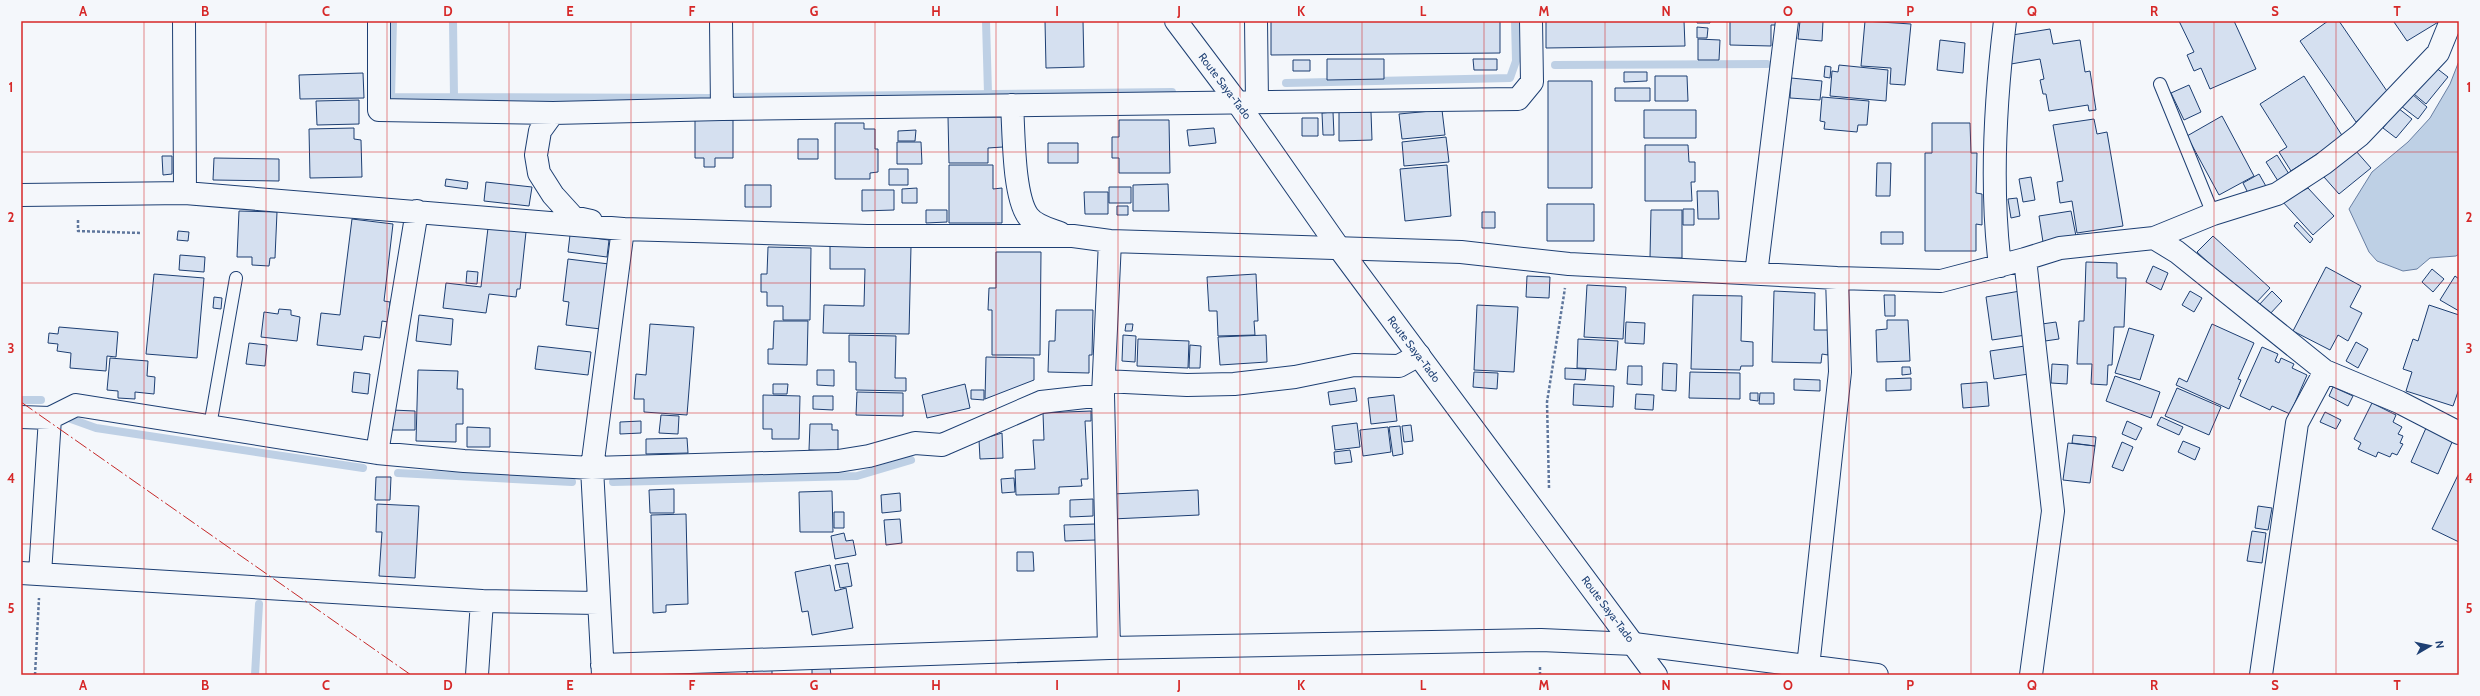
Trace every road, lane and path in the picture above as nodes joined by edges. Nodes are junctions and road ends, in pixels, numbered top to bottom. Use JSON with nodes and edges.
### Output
{"nodes":[{"id":1,"x":184,"y":21,"type":"edge"},
{"id":2,"x":379,"y":21,"type":"edge"},
{"id":3,"x":720,"y":21,"type":"edge"},
{"id":4,"x":1176,"y":21,"type":"edge"},
{"id":5,"x":1256,"y":21,"type":"edge"},
{"id":6,"x":1531,"y":21,"type":"edge"},
{"id":7,"x":1787,"y":21,"type":"edge"},
{"id":8,"x":2005,"y":21,"type":"edge"},
{"id":9,"x":2451,"y":21,"type":"edge"},
{"id":10,"x":2160,"y":84,"type":"dead end"},
{"id":11,"x":1247,"y":102,"type":"junction"},
{"id":12,"x":1012,"y":105,"type":"junction"},
{"id":13,"x":722,"y":109,"type":"junction"},
{"id":14,"x":553,"y":113,"type":"junction"},
{"id":15,"x":185,"y":193,"type":"junction"},
{"id":16,"x":21,"y":195,"type":"edge"},
{"id":17,"x":79,"y":195,"type":"junction"},
{"id":18,"x":417,"y":211,"type":"junction"},
{"id":19,"x":2213,"y":214,"type":"junction"},
{"id":20,"x":623,"y":229,"type":"junction"},
{"id":21,"x":141,"y":233,"type":"dead end"},
{"id":22,"x":1073,"y":236,"type":"junction"},
{"id":23,"x":2154,"y":238,"type":"junction"},
{"id":24,"x":1110,"y":242,"type":"junction"},
{"id":25,"x":1339,"y":248,"type":"junction"},
{"id":26,"x":2025,"y":260,"type":"junction"},
{"id":27,"x":1569,"y":264,"type":"junction"},
{"id":28,"x":2000,"y":266,"type":"junction"},
{"id":29,"x":1756,"y":274,"type":"junction"},
{"id":30,"x":236,"y":278,"type":"dead end"},
{"id":31,"x":1837,"y":278,"type":"junction"},
{"id":32,"x":1419,"y":355,"type":"junction"},
{"id":33,"x":2325,"y":371,"type":"junction"},
{"id":34,"x":1104,"y":388,"type":"junction"},
{"id":35,"x":21,"y":417,"type":"edge"},
{"id":36,"x":50,"y":418,"type":"junction"},
{"id":37,"x":210,"y":426,"type":"junction"},
{"id":38,"x":2459,"y":433,"type":"edge"},
{"id":39,"x":377,"y":453,"type":"junction"},
{"id":40,"x":592,"y":468,"type":"junction"},
{"id":41,"x":1532,"y":507,"type":"junction"},
{"id":42,"x":31,"y":573,"type":"edge"},
{"id":43,"x":482,"y":601,"type":"junction"},
{"id":44,"x":598,"y":603,"type":"junction"},
{"id":45,"x":1634,"y":644,"type":"junction"},
{"id":46,"x":1109,"y":648,"type":"junction"},
{"id":47,"x":1808,"y":667,"type":"junction"},
{"id":48,"x":602,"y":670,"type":"edge"},
{"id":49,"x":35,"y":675,"type":"edge"},
{"id":50,"x":477,"y":675,"type":"edge"},
{"id":51,"x":1656,"y":675,"type":"edge"},
{"id":52,"x":1878,"y":675,"type":"edge"},
{"id":53,"x":2031,"y":675,"type":"edge"},
{"id":54,"x":2261,"y":675,"type":"edge"}],
"edges":[{"from":1,"to":15,"type":"street"},
{"from":2,"to":14,"type":"street"},
{"from":3,"to":13,"type":"street"},
{"from":4,"to":11,"type":"street","name":"Route Saya-Tado"},
{"from":5,"to":11,"type":"street"},
{"from":6,"to":11,"type":"street"},
{"from":7,"to":29,"type":"street"},
{"from":8,"to":28,"type":"street"},
{"from":9,"to":19,"type":"street"},
{"from":10,"to":19,"type":"lane"},
{"from":11,"to":12,"type":"street"},
{"from":11,"to":25,"type":"street","name":"Route Saya-Tado"},
{"from":12,"to":13,"type":"street"},
{"from":12,"to":22,"type":"street"},
{"from":13,"to":14,"type":"street"},
{"from":14,"to":20,"type":"street"},
{"from":15,"to":17,"type":"street"},
{"from":15,"to":18,"type":"street"},
{"from":16,"to":17,"type":"street"},
{"from":17,"to":21,"type":"path"},
{"from":18,"to":20,"type":"street"},
{"from":18,"to":39,"type":"street"},
{"from":19,"to":23,"type":"street"},
{"from":20,"to":22,"type":"street"},
{"from":20,"to":40,"type":"street"},
{"from":22,"to":24,"type":"street"},
{"from":23,"to":26,"type":"street"},
{"from":23,"to":33,"type":"street"},
{"from":24,"to":25,"type":"street"},
{"from":24,"to":34,"type":"street"},
{"from":25,"to":27,"type":"street"},
{"from":25,"to":32,"type":"street","name":"Route Saya-Tado"},
{"from":26,"to":28,"type":"street"},
{"from":26,"to":53,"type":"street"},
{"from":27,"to":29,"type":"street"},
{"from":27,"to":41,"type":"path"},
{"from":28,"to":31,"type":"street"},
{"from":29,"to":31,"type":"street"},
{"from":30,"to":37,"type":"lane"},
{"from":31,"to":47,"type":"street"},
{"from":32,"to":34,"type":"street"},
{"from":32,"to":41,"type":"street","name":"Route Saya-Tado"},
{"from":33,"to":38,"type":"street"},
{"from":33,"to":54,"type":"street"},
{"from":34,"to":40,"type":"street"},
{"from":34,"to":46,"type":"street"},
{"from":35,"to":36,"type":"street"},
{"from":36,"to":37,"type":"street"},
{"from":36,"to":42,"type":"street"},
{"from":37,"to":39,"type":"street"},
{"from":39,"to":40,"type":"street"},
{"from":40,"to":44,"type":"street"},
{"from":41,"to":45,"type":"street","name":"Route Saya-Tado"},
{"from":42,"to":43,"type":"street"},
{"from":42,"to":49,"type":"path"},
{"from":43,"to":44,"type":"street"},
{"from":43,"to":50,"type":"street"},
{"from":44,"to":48,"type":"street"},
{"from":45,"to":46,"type":"street"},
{"from":45,"to":47,"type":"street"},
{"from":45,"to":51,"type":"street","name":"Route Saya-Tado"},
{"from":46,"to":48,"type":"street"},
{"from":47,"to":52,"type":"street"}]}
